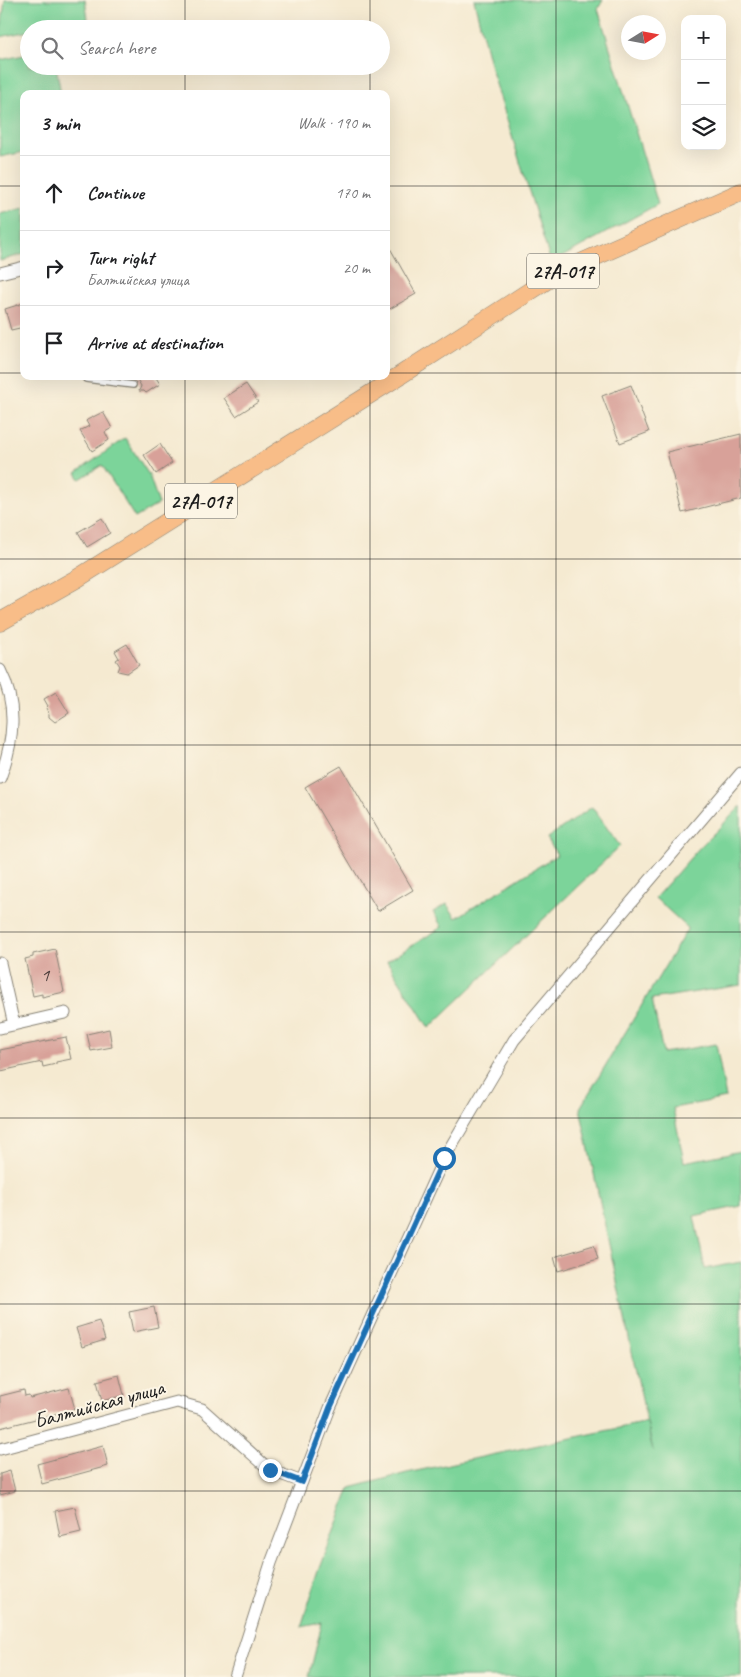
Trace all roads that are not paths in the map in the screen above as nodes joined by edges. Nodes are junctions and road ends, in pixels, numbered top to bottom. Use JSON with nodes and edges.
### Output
{"nodes":[{"id":1,"x":741,"y":192,"type":"edge"},
{"id":2,"x":20,"y":268,"type":"edge"},
{"id":3,"x":0,"y":273,"type":"edge"},
{"id":4,"x":94,"y":380,"type":"edge"},
{"id":5,"x":133,"y":385,"type":"dead end"},
{"id":6,"x":0,"y":622,"type":"edge"},
{"id":7,"x":0,"y":670,"type":"edge"},
{"id":8,"x":741,"y":773,"type":"edge"},
{"id":9,"x":0,"y":778,"type":"edge"},
{"id":10,"x":0,"y":963,"type":"edge"},
{"id":11,"x":65,"y":1013,"type":"dead end"},
{"id":12,"x":14,"y":1025,"type":"junction"},
{"id":13,"x":0,"y":1028,"type":"edge"},
{"id":14,"x":0,"y":1449,"type":"edge"},
{"id":15,"x":302,"y":1482,"type":"junction"},
{"id":16,"x":235,"y":1677,"type":"edge"}],
"edges":[{"from":1,"to":6,"type":"main road","number":"27А-017"},
{"from":2,"to":3,"type":"street"},
{"from":4,"to":5,"type":"lane"},
{"from":7,"to":9,"type":"street"},
{"from":8,"to":15,"type":"street"},
{"from":10,"to":12,"type":"street"},
{"from":11,"to":12,"type":"street"},
{"from":12,"to":13,"type":"street"},
{"from":14,"to":15,"type":"street","name":"Балтийская улица"},
{"from":15,"to":16,"type":"street"}]}
